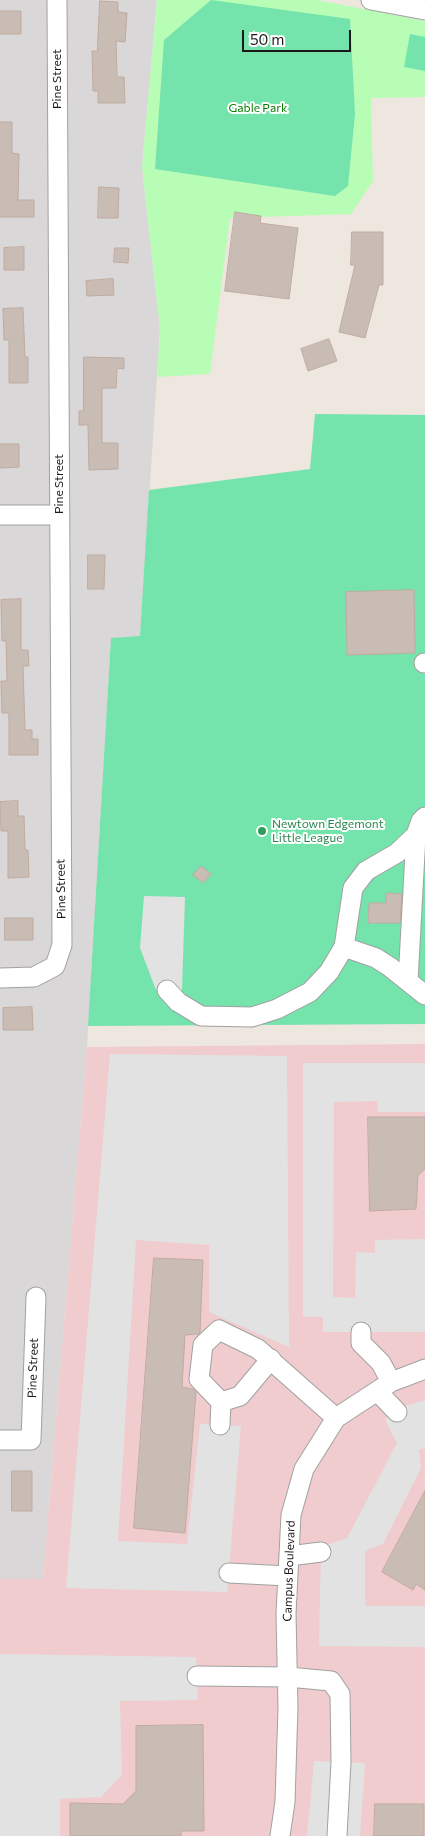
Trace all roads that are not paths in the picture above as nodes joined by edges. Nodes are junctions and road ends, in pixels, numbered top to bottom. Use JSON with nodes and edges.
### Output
{"nodes":[{"id":1,"x":57,"y":0,"type":"edge"},
{"id":2,"x":371,"y":0,"type":"edge"},
{"id":3,"x":425,"y":10,"type":"edge"},
{"id":4,"x":0,"y":515,"type":"edge"},
{"id":5,"x":59,"y":515,"type":"junction"},
{"id":6,"x":425,"y":817,"type":"edge"},
{"id":7,"x":416,"y":835,"type":"junction"},
{"id":8,"x":344,"y":947,"type":"junction"},
{"id":9,"x":0,"y":978,"type":"edge"},
{"id":10,"x":408,"y":981,"type":"junction"},
{"id":11,"x":167,"y":990,"type":"dead end"},
{"id":12,"x":425,"y":995,"type":"edge"},
{"id":13,"x":36,"y":1297,"type":"dead end"},
{"id":14,"x":361,"y":1332,"type":"dead end"},
{"id":15,"x":265,"y":1348,"type":"junction"},
{"id":16,"x":425,"y":1369,"type":"edge"},
{"id":17,"x":384,"y":1387,"type":"junction"},
{"id":18,"x":221,"y":1402,"type":"junction"},
{"id":19,"x":397,"y":1412,"type":"dead end"},
{"id":20,"x":336,"y":1418,"type":"junction"},
{"id":21,"x":220,"y":1425,"type":"dead end"},
{"id":22,"x":0,"y":1440,"type":"edge"},
{"id":23,"x":321,"y":1552,"type":"dead end"},
{"id":24,"x":289,"y":1556,"type":"junction"},
{"id":25,"x":229,"y":1573,"type":"dead end"},
{"id":26,"x":288,"y":1576,"type":"junction"},
{"id":27,"x":197,"y":1676,"type":"dead end"},
{"id":28,"x":288,"y":1677,"type":"junction"},
{"id":29,"x":280,"y":1836,"type":"edge"},
{"id":30,"x":337,"y":1836,"type":"edge"}],
"edges":[{"from":1,"to":5,"type":"street","name":"Pine Street"},
{"from":2,"to":3,"type":"street"},
{"from":4,"to":5,"type":"street"},
{"from":5,"to":9,"type":"street","name":"Pine Street"},
{"from":6,"to":7,"type":"street"},
{"from":7,"to":8,"type":"street"},
{"from":7,"to":10,"type":"street"},
{"from":8,"to":10,"type":"street"},
{"from":8,"to":11,"type":"street"},
{"from":10,"to":12,"type":"street"},
{"from":13,"to":22,"type":"street","name":"Pine Street"},
{"from":14,"to":17,"type":"street"},
{"from":15,"to":18,"type":"street"},
{"from":15,"to":18,"type":"street"},
{"from":15,"to":20,"type":"street"},
{"from":16,"to":17,"type":"street","name":"Campus Boulevard"},
{"from":17,"to":19,"type":"street"},
{"from":17,"to":20,"type":"street","name":"Campus Boulevard"},
{"from":18,"to":21,"type":"street"},
{"from":20,"to":24,"type":"street","name":"Campus Boulevard"},
{"from":23,"to":24,"type":"street"},
{"from":24,"to":26,"type":"street","name":"Campus Boulevard"},
{"from":25,"to":26,"type":"street"},
{"from":26,"to":28,"type":"street","name":"Campus Boulevard"},
{"from":27,"to":28,"type":"street"},
{"from":28,"to":29,"type":"street","name":"Campus Boulevard"},
{"from":28,"to":30,"type":"street"}]}
